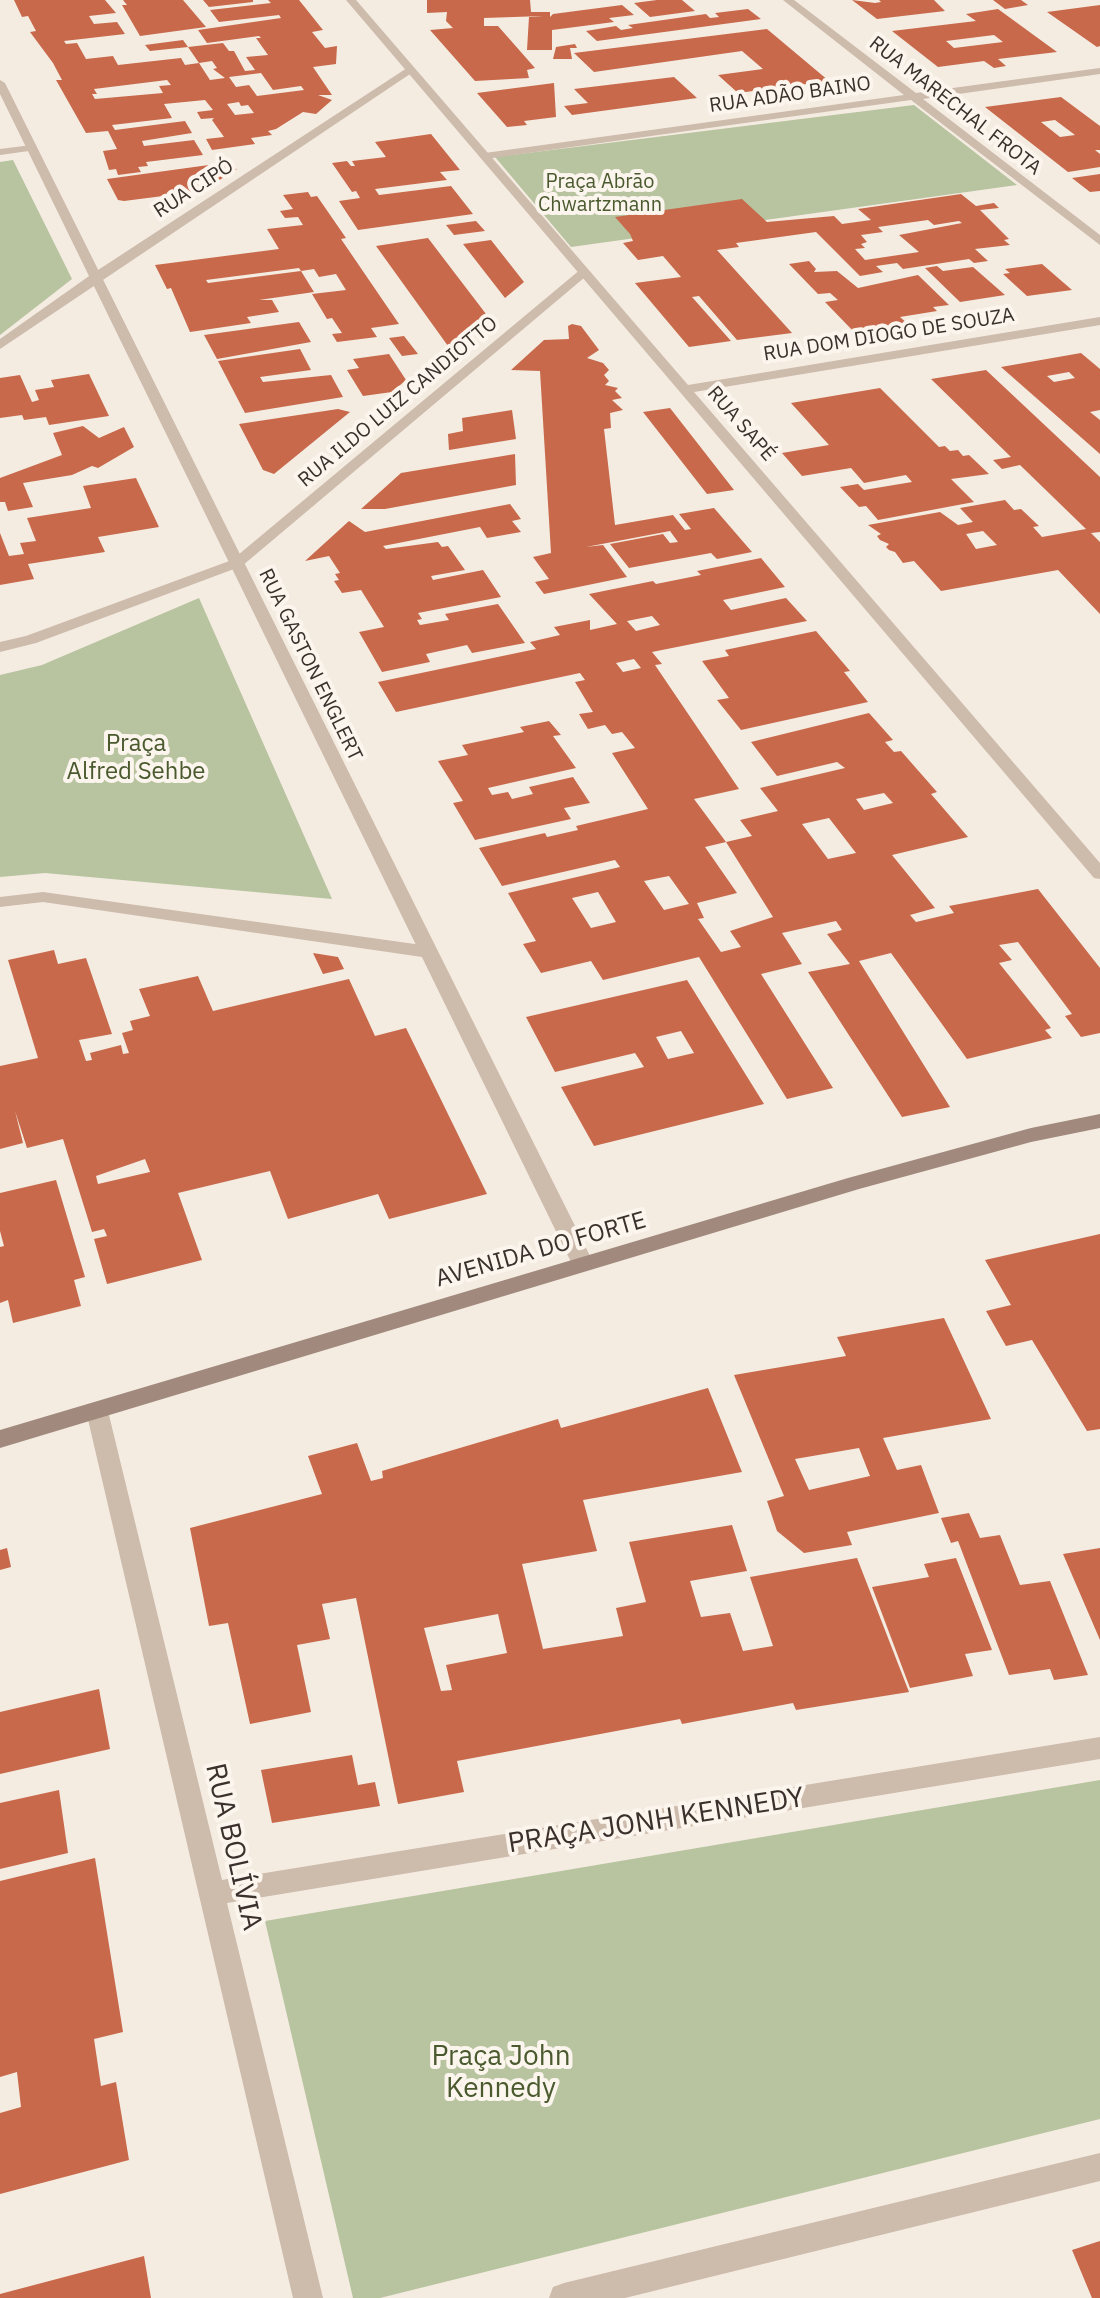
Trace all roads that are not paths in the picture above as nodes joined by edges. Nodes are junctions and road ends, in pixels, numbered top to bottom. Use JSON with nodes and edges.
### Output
{"nodes":[{"id":1,"x":351,"y":0,"type":"edge"},
{"id":2,"x":788,"y":0,"type":"edge"},
{"id":3,"x":411,"y":70,"type":"junction"},
{"id":4,"x":1100,"y":71,"type":"edge"},
{"id":5,"x":0,"y":83,"type":"edge"},
{"id":6,"x":913,"y":96,"type":"junction"},
{"id":7,"x":32,"y":148,"type":"junction"},
{"id":8,"x":0,"y":152,"type":"edge"},
{"id":9,"x":485,"y":156,"type":"junction"},
{"id":10,"x":1100,"y":241,"type":"edge"},
{"id":11,"x":585,"y":272,"type":"junction"},
{"id":12,"x":96,"y":277,"type":"junction"},
{"id":13,"x":1100,"y":321,"type":"edge"},
{"id":14,"x":0,"y":345,"type":"edge"},
{"id":15,"x":685,"y":389,"type":"junction"},
{"id":16,"x":237,"y":563,"type":"junction"},
{"id":17,"x":0,"y":647,"type":"edge"},
{"id":18,"x":1100,"y":874,"type":"edge"},
{"id":19,"x":0,"y":902,"type":"edge"},
{"id":20,"x":429,"y":952,"type":"junction"},
{"id":21,"x":1100,"y":1121,"type":"edge"},
{"id":22,"x":583,"y":1264,"type":"junction"},
{"id":23,"x":97,"y":1411,"type":"junction"},
{"id":24,"x":0,"y":1439,"type":"edge"},
{"id":25,"x":1100,"y":1748,"type":"edge"},
{"id":26,"x":212,"y":1894,"type":"junction"},
{"id":27,"x":1100,"y":2167,"type":"edge"},
{"id":28,"x":308,"y":2298,"type":"edge"},
{"id":29,"x":564,"y":2298,"type":"edge"}],
"edges":[{"from":1,"to":3,"type":"street","name":"RUA SAPÉ"},
{"from":2,"to":6,"type":"street","name":"RUA MARECHAL FROTA"},
{"from":3,"to":9,"type":"street","name":"RUA SAPÉ"},
{"from":3,"to":12,"type":"street","name":"RUA CIPÓ"},
{"from":4,"to":6,"type":"street","name":"RUA ADÃO BAINO"},
{"from":5,"to":7,"type":"street","name":"RUA GASTON ENGLERT"},
{"from":6,"to":9,"type":"street","name":"RUA ADÃO BAINO"},
{"from":6,"to":10,"type":"street","name":"RUA MARECHAL FROTA"},
{"from":7,"to":8,"type":"street"},
{"from":7,"to":12,"type":"street","name":"RUA GASTON ENGLERT"},
{"from":9,"to":11,"type":"street","name":"RUA SAPÉ"},
{"from":11,"to":15,"type":"street","name":"RUA SAPÉ"},
{"from":11,"to":16,"type":"street","name":"RUA ILDO LUIZ CANDIOTTO"},
{"from":12,"to":14,"type":"street","name":"RUA CIPÓ"},
{"from":12,"to":16,"type":"street","name":"RUA GASTON ENGLERT"},
{"from":13,"to":15,"type":"street","name":"RUA DOM DIOGO DE SOUZA"},
{"from":15,"to":18,"type":"street","name":"RUA SAPÉ"},
{"from":16,"to":17,"type":"street"},
{"from":16,"to":20,"type":"street","name":"RUA GASTON ENGLERT"},
{"from":19,"to":20,"type":"street"},
{"from":20,"to":22,"type":"street","name":"RUA GASTON ENGLERT"},
{"from":21,"to":22,"type":"main road","name":"AVENIDA DO FORTE"},
{"from":22,"to":23,"type":"main road","name":"AVENIDA DO FORTE"},
{"from":23,"to":24,"type":"main road","name":"AVENIDA DO FORTE"},
{"from":23,"to":26,"type":"street","name":"RUA BOLÍVIA"},
{"from":25,"to":26,"type":"street","name":"PRAÇA JONH KENNEDY"},
{"from":26,"to":28,"type":"street","name":"RUA BOLÍVIA"},
{"from":27,"to":29,"type":"street"}]}
